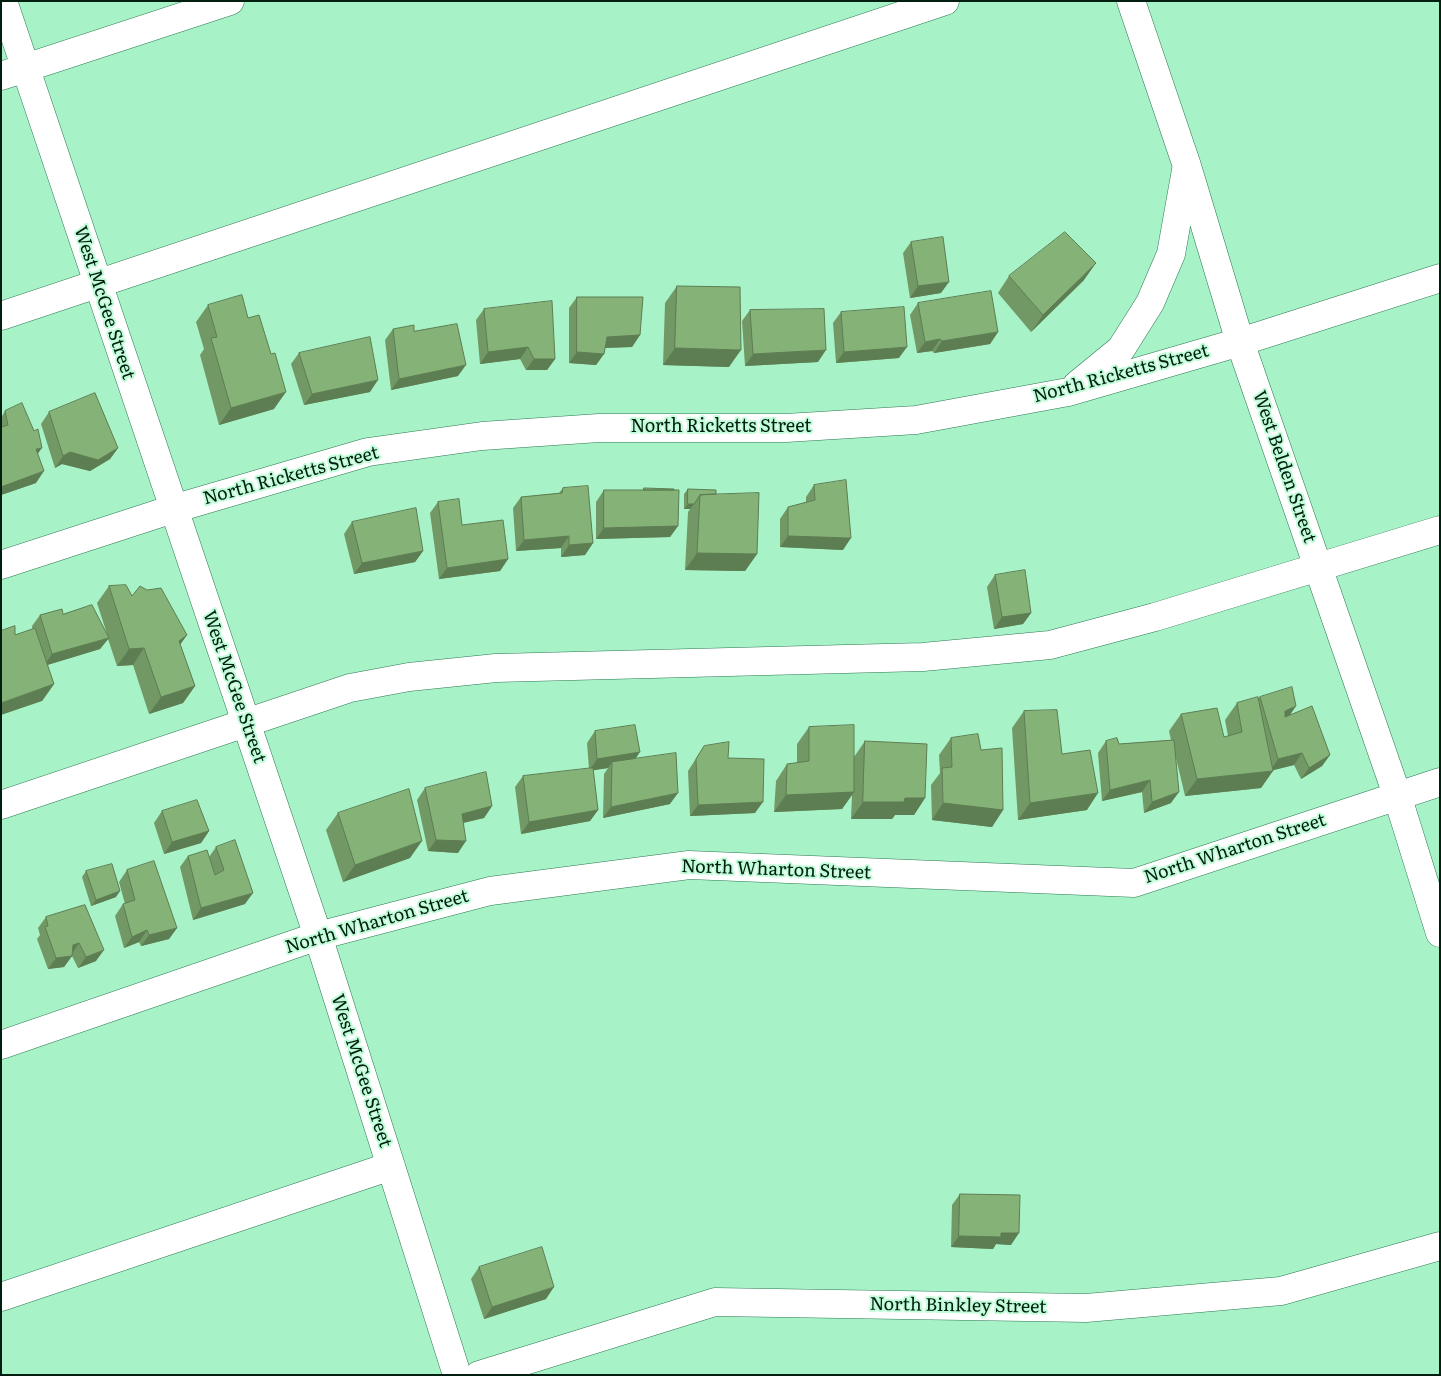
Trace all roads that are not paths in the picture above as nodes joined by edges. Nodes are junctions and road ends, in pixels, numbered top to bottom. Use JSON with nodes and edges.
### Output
{"nodes":[{"id":1,"x":4,"y":1,"type":"edge"},
{"id":2,"x":230,"y":1,"type":"edge"},
{"id":3,"x":946,"y":1,"type":"edge"},
{"id":4,"x":1130,"y":1,"type":"edge"},
{"id":5,"x":26,"y":68,"type":"junction"},
{"id":6,"x":1,"y":76,"type":"edge"},
{"id":7,"x":1187,"y":166,"type":"junction"},
{"id":8,"x":1440,"y":278,"type":"edge"},
{"id":9,"x":98,"y":283,"type":"junction"},
{"id":10,"x":1,"y":316,"type":"edge"},
{"id":11,"x":1240,"y":342,"type":"junction"},
{"id":12,"x":1068,"y":392,"type":"junction"},
{"id":13,"x":173,"y":509,"type":"junction"},
{"id":14,"x":1440,"y":530,"type":"edge"},
{"id":15,"x":1,"y":565,"type":"edge"},
{"id":16,"x":1318,"y":567,"type":"junction"},
{"id":17,"x":246,"y":723,"type":"junction"},
{"id":18,"x":1440,"y":782,"type":"edge"},
{"id":19,"x":1397,"y":795,"type":"junction"},
{"id":20,"x":1,"y":805,"type":"edge"},
{"id":21,"x":1440,"y":933,"type":"edge"},
{"id":22,"x":318,"y":936,"type":"junction"},
{"id":23,"x":1,"y":1045,"type":"edge"},
{"id":24,"x":392,"y":1166,"type":"junction"},
{"id":25,"x":1440,"y":1246,"type":"edge"},
{"id":26,"x":1,"y":1297,"type":"edge"},
{"id":27,"x":458,"y":1375,"type":"edge"},
{"id":28,"x":479,"y":1375,"type":"edge"}],
"edges":[{"from":1,"to":5,"type":"street","name":"West McGee Street"},
{"from":2,"to":5,"type":"street"},
{"from":3,"to":9,"type":"street"},
{"from":4,"to":7,"type":"street","name":"West Belden Street"},
{"from":5,"to":6,"type":"street"},
{"from":5,"to":9,"type":"street","name":"West McGee Street"},
{"from":7,"to":11,"type":"street","name":"West Belden Street"},
{"from":7,"to":12,"type":"street"},
{"from":8,"to":11,"type":"street","name":"North Ricketts Street"},
{"from":9,"to":10,"type":"street"},
{"from":9,"to":13,"type":"street","name":"West McGee Street"},
{"from":11,"to":12,"type":"street","name":"North Ricketts Street"},
{"from":11,"to":16,"type":"street","name":"West Belden Street"},
{"from":12,"to":13,"type":"street","name":"North Ricketts Street"},
{"from":13,"to":15,"type":"street","name":"North Ricketts Street"},
{"from":13,"to":17,"type":"street","name":"West McGee Street"},
{"from":14,"to":16,"type":"street"},
{"from":16,"to":17,"type":"street"},
{"from":16,"to":19,"type":"street","name":"West Belden Street"},
{"from":17,"to":20,"type":"street"},
{"from":17,"to":22,"type":"street","name":"West McGee Street"},
{"from":18,"to":19,"type":"street","name":"North Wharton Street"},
{"from":19,"to":21,"type":"street","name":"West Belden Street"},
{"from":19,"to":22,"type":"street","name":"North Wharton Street"},
{"from":22,"to":23,"type":"street","name":"North Wharton Street"},
{"from":22,"to":24,"type":"street","name":"West McGee Street"},
{"from":24,"to":26,"type":"street"},
{"from":24,"to":27,"type":"street","name":"West McGee Street"},
{"from":25,"to":28,"type":"street","name":"North Binkley Street"}]}
